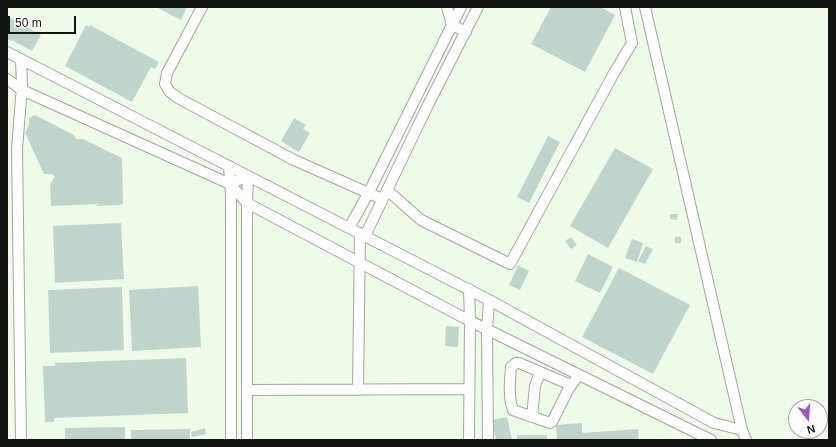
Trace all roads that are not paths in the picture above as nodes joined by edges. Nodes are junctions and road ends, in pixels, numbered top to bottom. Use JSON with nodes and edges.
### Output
{"nodes":[{"id":1,"x":202,"y":7,"type":"edge"},
{"id":2,"x":447,"y":7,"type":"edge"},
{"id":3,"x":461,"y":7,"type":"edge"},
{"id":4,"x":478,"y":7,"type":"edge"},
{"id":5,"x":625,"y":7,"type":"edge"},
{"id":6,"x":645,"y":7,"type":"edge"},
{"id":7,"x":452,"y":25,"type":"junction"},
{"id":8,"x":466,"y":32,"type":"junction"},
{"id":9,"x":7,"y":52,"type":"edge"},
{"id":10,"x":21,"y":60,"type":"junction"},
{"id":11,"x":7,"y":78,"type":"edge"},
{"id":12,"x":22,"y":90,"type":"junction"},
{"id":13,"x":415,"y":100,"type":"junction"},
{"id":14,"x":428,"y":105,"type":"junction"},
{"id":15,"x":229,"y":166,"type":"junction"},
{"id":16,"x":248,"y":176,"type":"junction"},
{"id":17,"x":230,"y":184,"type":"junction"},
{"id":18,"x":369,"y":192,"type":"junction"},
{"id":19,"x":384,"y":195,"type":"junction"},
{"id":20,"x":247,"y":204,"type":"junction"},
{"id":21,"x":349,"y":228,"type":"junction"},
{"id":22,"x":362,"y":235,"type":"junction"},
{"id":23,"x":360,"y":263,"type":"junction"},
{"id":24,"x":469,"y":289,"type":"junction"},
{"id":25,"x":489,"y":300,"type":"junction"},
{"id":26,"x":470,"y":321,"type":"junction"},
{"id":27,"x":487,"y":330,"type":"junction"},
{"id":28,"x":540,"y":372,"type":"junction"},
{"id":29,"x":579,"y":375,"type":"junction"},
{"id":30,"x":571,"y":385,"type":"junction"},
{"id":31,"x":469,"y":389,"type":"junction"},
{"id":32,"x":247,"y":390,"type":"junction"},
{"id":33,"x":358,"y":390,"type":"junction"},
{"id":34,"x":532,"y":417,"type":"junction"},
{"id":35,"x":742,"y":430,"type":"junction"},
{"id":36,"x":20,"y":440,"type":"edge"},
{"id":37,"x":231,"y":440,"type":"edge"},
{"id":38,"x":247,"y":440,"type":"edge"},
{"id":39,"x":469,"y":440,"type":"edge"},
{"id":40,"x":488,"y":440,"type":"edge"},
{"id":41,"x":711,"y":440,"type":"edge"},
{"id":42,"x":746,"y":440,"type":"edge"}],
"edges":[{"from":1,"to":18,"type":"street"},
{"from":2,"to":7,"type":"street"},
{"from":3,"to":7,"type":"street"},
{"from":4,"to":8,"type":"street"},
{"from":5,"to":19,"type":"street"},
{"from":6,"to":35,"type":"street"},
{"from":7,"to":8,"type":"street"},
{"from":7,"to":13,"type":"street"},
{"from":8,"to":14,"type":"street"},
{"from":9,"to":10,"type":"street"},
{"from":10,"to":12,"type":"street"},
{"from":10,"to":15,"type":"street"},
{"from":11,"to":12,"type":"street"},
{"from":12,"to":17,"type":"street"},
{"from":12,"to":36,"type":"street"},
{"from":13,"to":14,"type":"street"},
{"from":13,"to":18,"type":"street"},
{"from":14,"to":19,"type":"street"},
{"from":15,"to":16,"type":"street"},
{"from":15,"to":17,"type":"street"},
{"from":16,"to":17,"type":"street"},
{"from":16,"to":20,"type":"street"},
{"from":16,"to":21,"type":"street"},
{"from":17,"to":20,"type":"street"},
{"from":17,"to":37,"type":"street"},
{"from":18,"to":19,"type":"street"},
{"from":18,"to":21,"type":"street"},
{"from":19,"to":22,"type":"street"},
{"from":20,"to":23,"type":"street"},
{"from":20,"to":32,"type":"street"},
{"from":21,"to":22,"type":"street"},
{"from":22,"to":23,"type":"street"},
{"from":22,"to":24,"type":"street"},
{"from":23,"to":26,"type":"street"},
{"from":23,"to":33,"type":"street"},
{"from":24,"to":25,"type":"street"},
{"from":24,"to":26,"type":"street"},
{"from":25,"to":27,"type":"street"},
{"from":25,"to":35,"type":"street"},
{"from":26,"to":27,"type":"street"},
{"from":26,"to":31,"type":"street"},
{"from":27,"to":29,"type":"street"},
{"from":27,"to":40,"type":"street"},
{"from":28,"to":30,"type":"street"},
{"from":28,"to":34,"type":"street"},
{"from":28,"to":34,"type":"street"},
{"from":29,"to":30,"type":"street"},
{"from":29,"to":41,"type":"street"},
{"from":30,"to":34,"type":"street"},
{"from":31,"to":33,"type":"street"},
{"from":31,"to":39,"type":"street"},
{"from":32,"to":33,"type":"street"},
{"from":32,"to":38,"type":"street"},
{"from":35,"to":42,"type":"street"}]}
